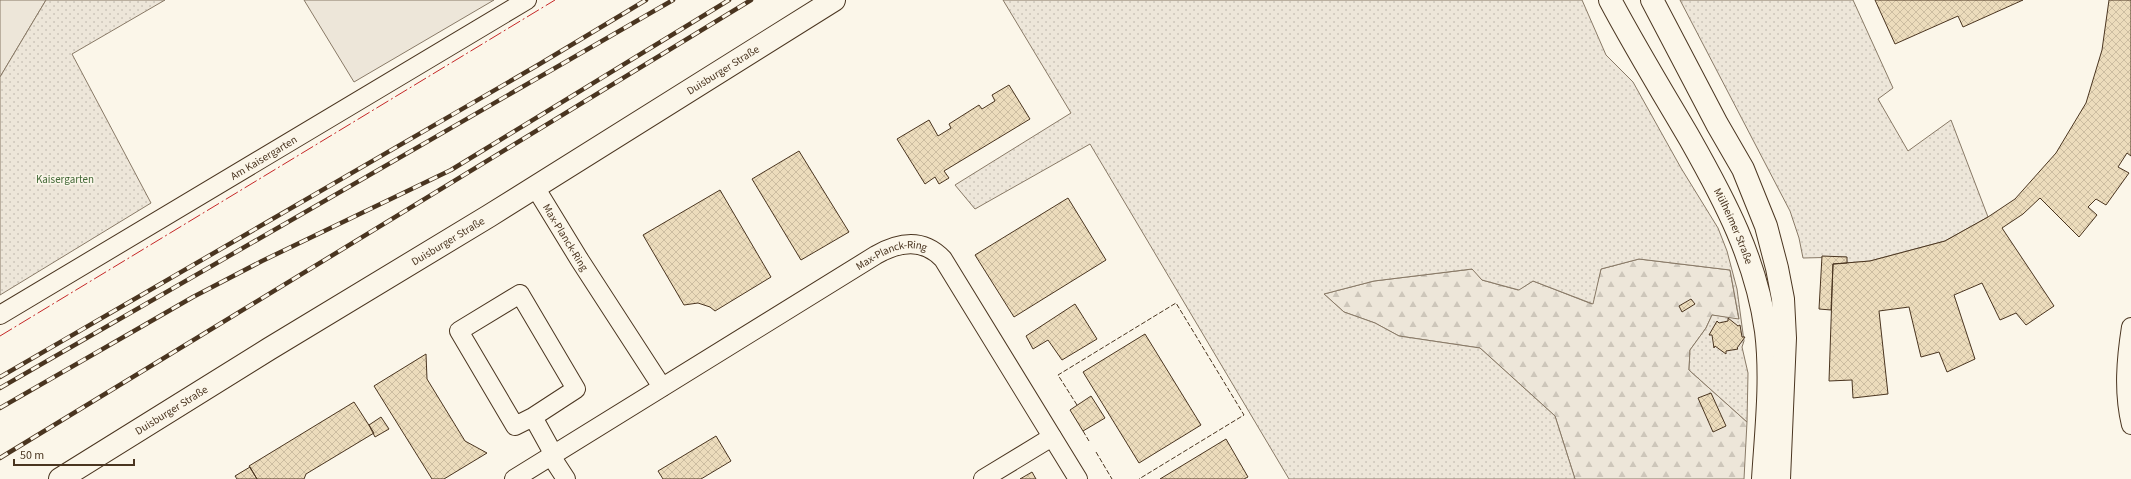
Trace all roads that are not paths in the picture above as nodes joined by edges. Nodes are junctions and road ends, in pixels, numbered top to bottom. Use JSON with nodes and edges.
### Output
{"nodes":[{"id":1,"x":527,"y":0,"type":"edge"},
{"id":2,"x":834,"y":0,"type":"edge"},
{"id":3,"x":1610,"y":0,"type":"edge"},
{"id":4,"x":1653,"y":2,"type":"edge"},
{"id":5,"x":536,"y":187,"type":"junction"},
{"id":6,"x":0,"y":315,"type":"edge"},
{"id":7,"x":2131,"y":326,"type":"edge"},
{"id":8,"x":662,"y":387,"type":"junction"},
{"id":9,"x":533,"y":417,"type":"junction"},
{"id":10,"x":2131,"y":425,"type":"edge"},
{"id":11,"x":1052,"y":437,"type":"junction"},
{"id":12,"x":553,"y":455,"type":"junction"},
{"id":13,"x":60,"y":479,"type":"edge"},
{"id":14,"x":514,"y":479,"type":"edge"},
{"id":15,"x":566,"y":479,"type":"edge"},
{"id":16,"x":983,"y":479,"type":"edge"},
{"id":17,"x":1078,"y":479,"type":"edge"},
{"id":18,"x":1764,"y":479,"type":"edge"},
{"id":19,"x":1780,"y":479,"type":"edge"}],
"edges":[{"from":1,"to":6,"type":"street","name":"Am Kaisergarten"},
{"from":2,"to":5,"type":"main road","name":"Duisburger Straße"},
{"from":3,"to":18,"type":"main road","name":"Mülheimer Straße"},
{"from":4,"to":19,"type":"main road"},
{"from":5,"to":8,"type":"street","name":"Max-Planck-Ring"},
{"from":5,"to":13,"type":"main road","name":"Duisburger Straße"},
{"from":7,"to":10,"type":"street"},
{"from":8,"to":11,"type":"street","name":"Max-Planck-Ring"},
{"from":8,"to":12,"type":"street","name":"Max-Planck-Ring"},
{"from":9,"to":9,"type":"street"},
{"from":9,"to":12,"type":"street"},
{"from":11,"to":16,"type":"street"},
{"from":11,"to":17,"type":"street","name":"Max-Planck-Ring"},
{"from":12,"to":14,"type":"street","name":"Max-Planck-Ring"},
{"from":12,"to":15,"type":"street"}]}
